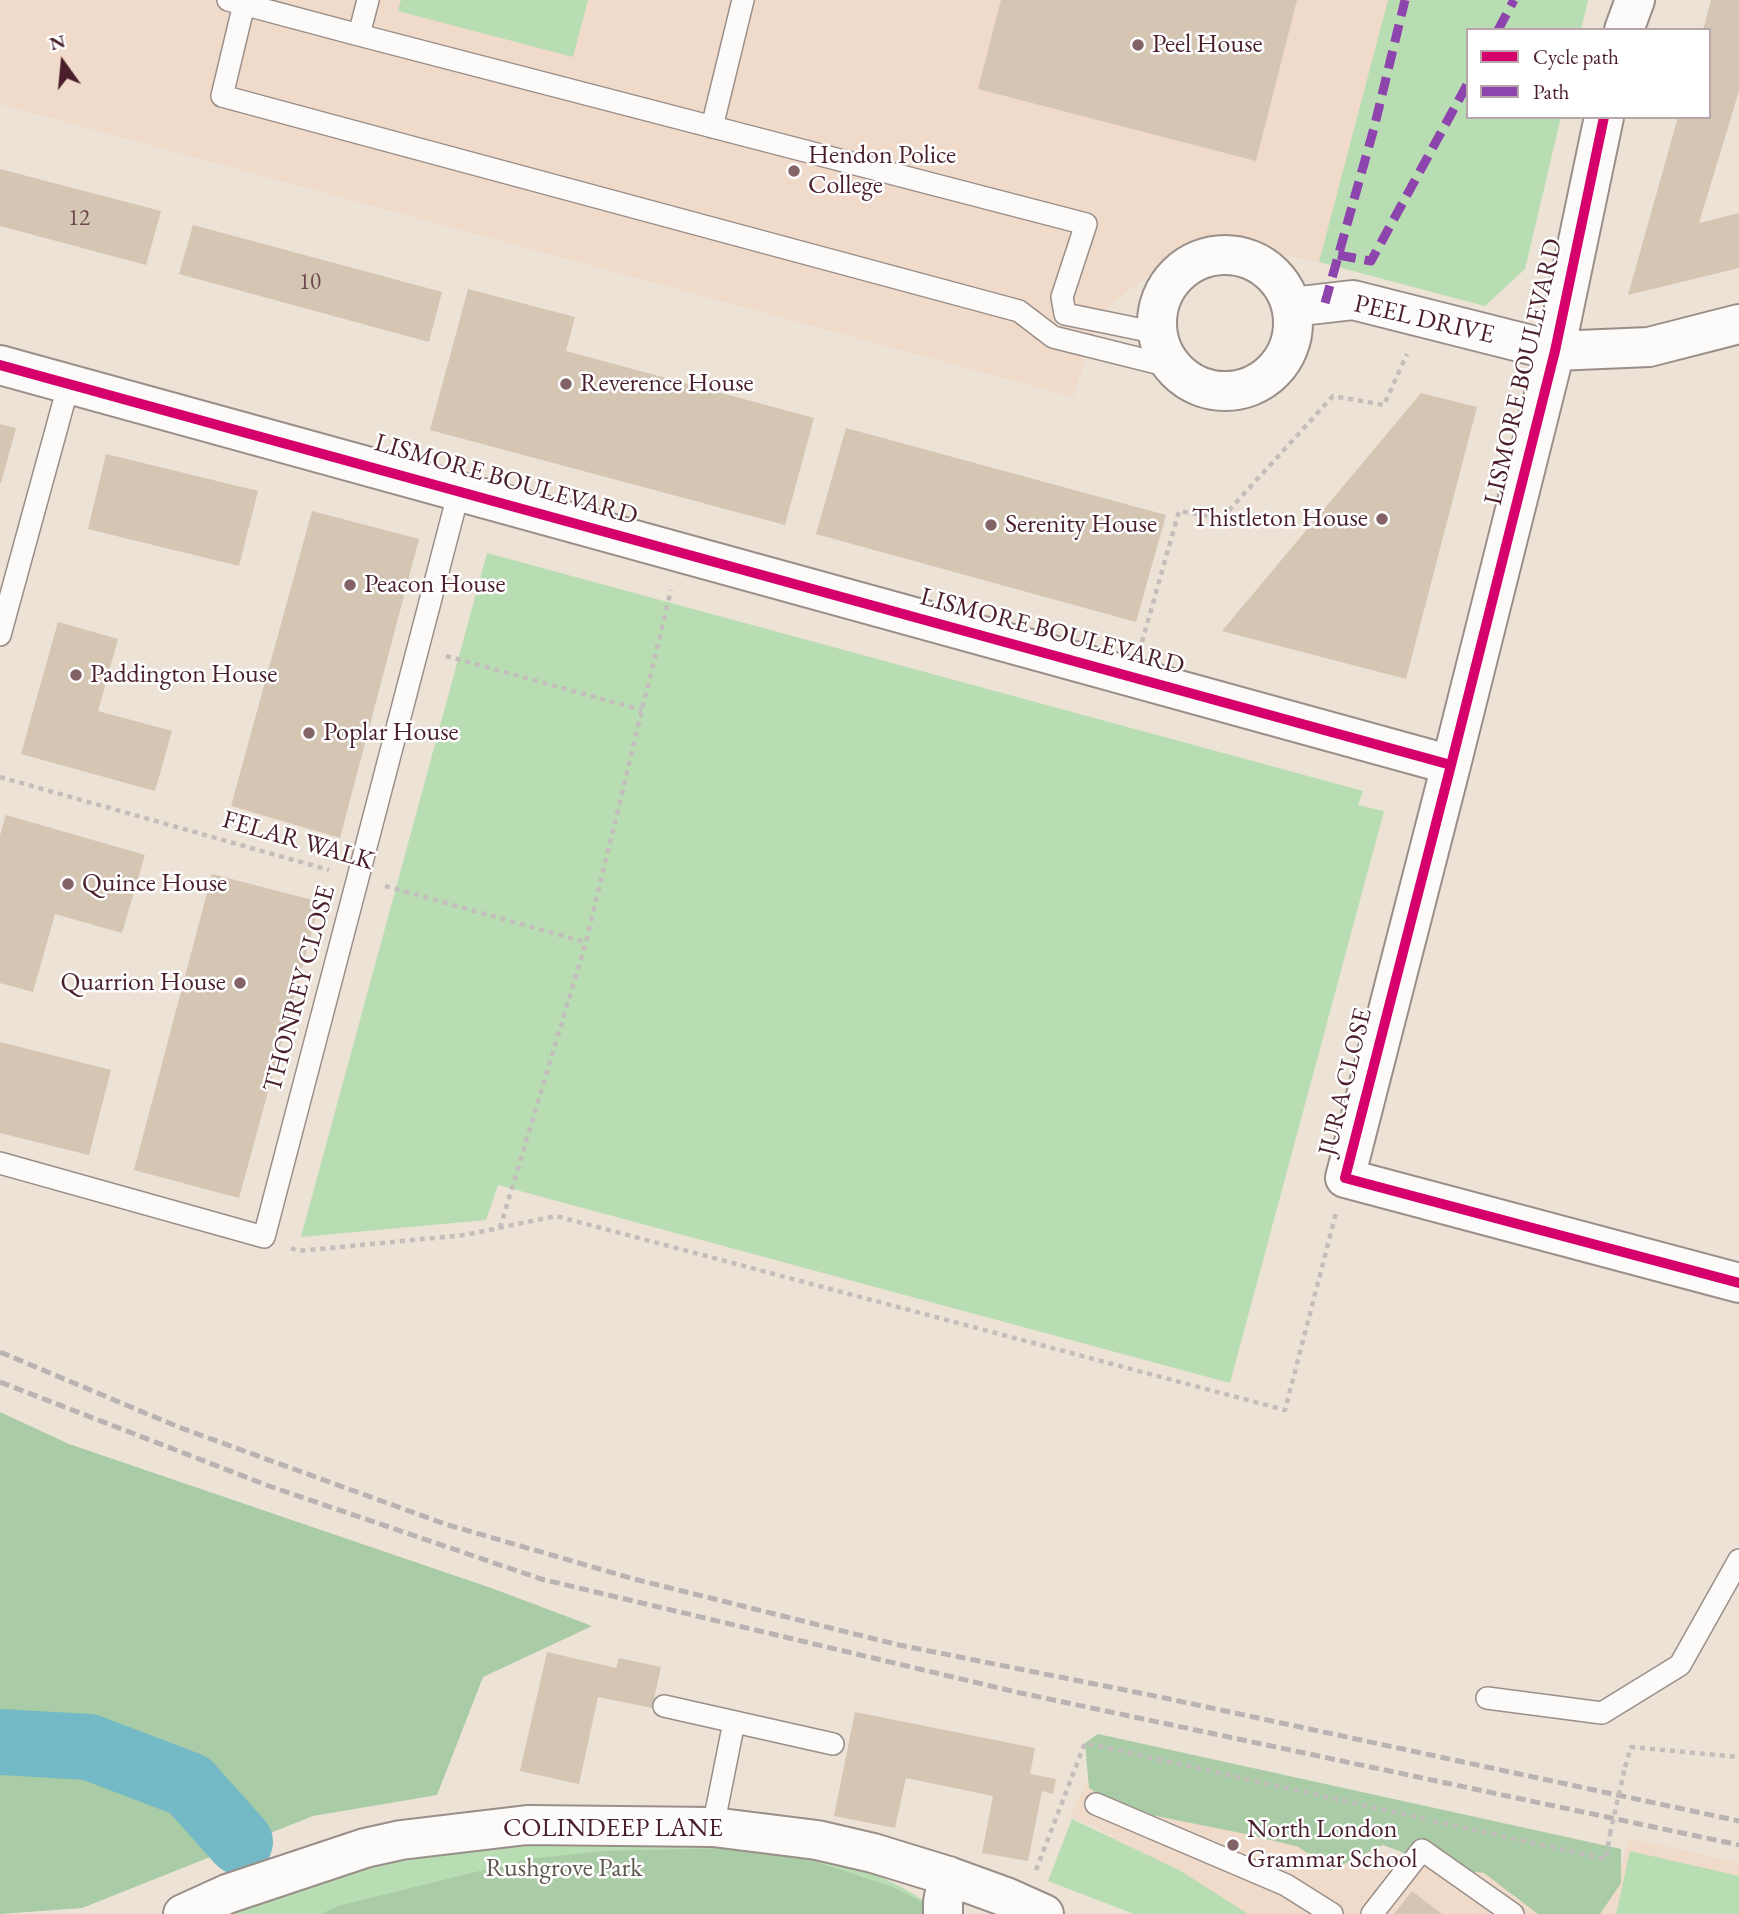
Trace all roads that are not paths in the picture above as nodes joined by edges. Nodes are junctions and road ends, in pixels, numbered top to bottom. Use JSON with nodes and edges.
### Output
{"nodes":[{"id":1,"x":368,"y":0,"type":"edge"},
{"id":2,"x":743,"y":0,"type":"edge"},
{"id":3,"x":1634,"y":0,"type":"edge"},
{"id":4,"x":236,"y":2,"type":"edge"},
{"id":5,"x":1625,"y":28,"type":"edge"},
{"id":6,"x":359,"y":35,"type":"junction"},
{"id":7,"x":1604,"y":119,"type":"edge"},
{"id":8,"x":712,"y":127,"type":"junction"},
{"id":9,"x":1292,"y":307,"type":"junction"},
{"id":10,"x":1739,"y":324,"type":"edge"},
{"id":11,"x":1166,"y":350,"type":"junction"},
{"id":12,"x":1555,"y":351,"type":"junction"},
{"id":13,"x":0,"y":365,"type":"edge"},
{"id":14,"x":69,"y":383,"type":"junction"},
{"id":15,"x":459,"y":491,"type":"junction"},
{"id":16,"x":0,"y":635,"type":"edge"},
{"id":17,"x":1451,"y":765,"type":"junction"},
{"id":18,"x":0,"y":1163,"type":"edge"},
{"id":19,"x":1739,"y":1283,"type":"edge"},
{"id":20,"x":1739,"y":1559,"type":"edge"},
{"id":21,"x":1487,"y":1698,"type":"dead end"},
{"id":22,"x":664,"y":1706,"type":"dead end"},
{"id":23,"x":734,"y":1722,"type":"junction"},
{"id":24,"x":833,"y":1744,"type":"dead end"},
{"id":25,"x":1096,"y":1804,"type":"dead end"},
{"id":26,"x":713,"y":1827,"type":"junction"},
{"id":27,"x":948,"y":1876,"type":"junction"},
{"id":28,"x":1019,"y":1907,"type":"edge"},
{"id":29,"x":183,"y":1914,"type":"edge"},
{"id":30,"x":943,"y":1914,"type":"edge"},
{"id":31,"x":1332,"y":1914,"type":"edge"},
{"id":32,"x":1372,"y":1914,"type":"edge"},
{"id":33,"x":1513,"y":1914,"type":"edge"}],
"edges":[{"from":1,"to":6,"type":"lane"},
{"from":2,"to":8,"type":"lane"},
{"from":3,"to":5,"type":"street"},
{"from":4,"to":6,"type":"lane"},
{"from":4,"to":11,"type":"lane"},
{"from":6,"to":8,"type":"lane"},
{"from":7,"to":12,"type":"street","name":"LISMORE BOULEVARD"},
{"from":8,"to":11,"type":"lane"},
{"from":9,"to":11,"type":"street"},
{"from":9,"to":11,"type":"street"},
{"from":9,"to":12,"type":"street","name":"PEEL DRIVE"},
{"from":10,"to":12,"type":"street","name":"PEEL DRIVE"},
{"from":12,"to":17,"type":"street","name":"LISMORE BOULEVARD"},
{"from":13,"to":14,"type":"street","name":"LISMORE BOULEVARD"},
{"from":14,"to":15,"type":"street","name":"LISMORE BOULEVARD"},
{"from":14,"to":16,"type":"lane"},
{"from":15,"to":17,"type":"street","name":"LISMORE BOULEVARD"},
{"from":15,"to":18,"type":"lane","name":"THONREY CLOSE"},
{"from":17,"to":19,"type":"street","name":"JURA CLOSE"},
{"from":20,"to":21,"type":"lane"},
{"from":22,"to":23,"type":"lane"},
{"from":23,"to":24,"type":"lane"},
{"from":23,"to":26,"type":"lane"},
{"from":25,"to":31,"type":"lane"},
{"from":26,"to":27,"type":"street","name":"COLINDEEP LANE"},
{"from":26,"to":29,"type":"street","name":"COLINDEEP LANE"},
{"from":27,"to":28,"type":"street","name":"COLINDEEP LANE"},
{"from":27,"to":30,"type":"street"},
{"from":32,"to":33,"type":"lane"}]}
